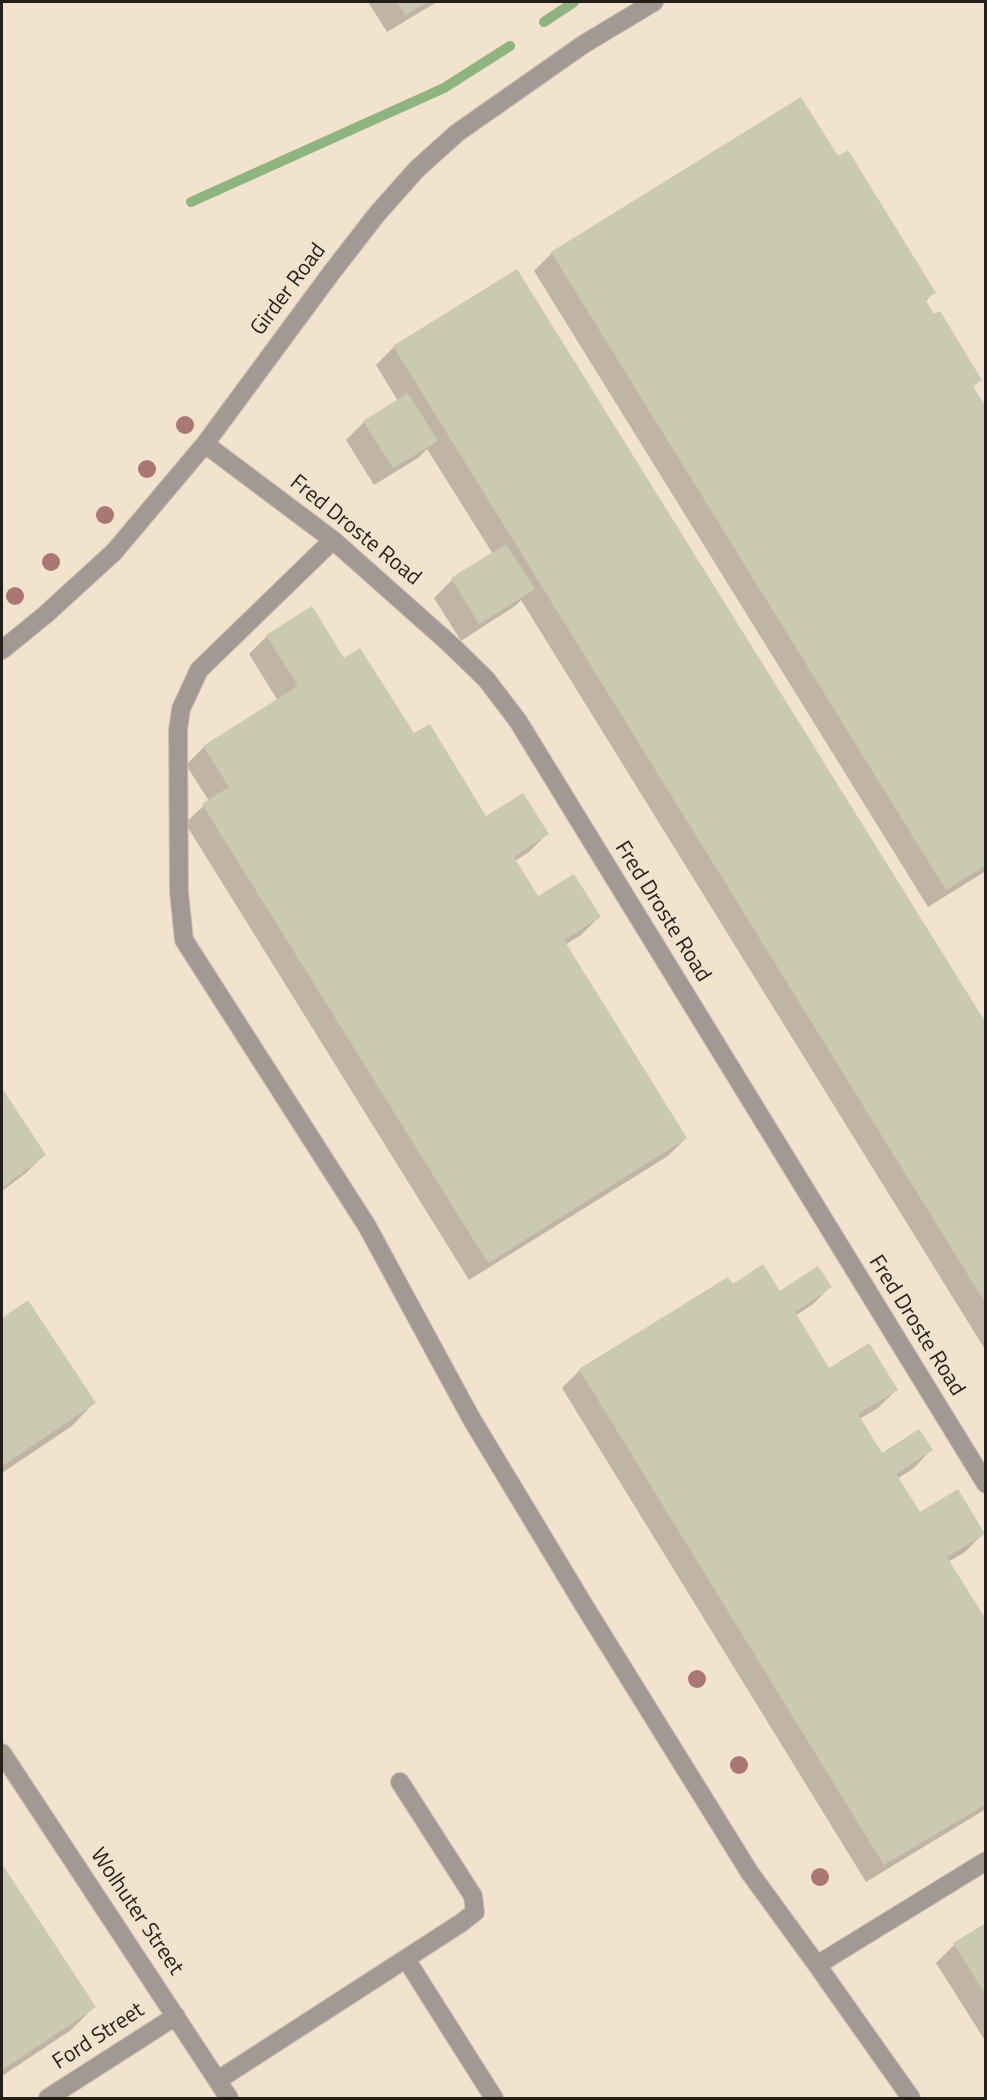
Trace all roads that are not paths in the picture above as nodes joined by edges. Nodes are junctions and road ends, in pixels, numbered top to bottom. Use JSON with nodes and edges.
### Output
{"nodes":[{"id":1,"x":654,"y":2,"type":"edge"},
{"id":2,"x":205,"y":444,"type":"junction"},
{"id":3,"x":333,"y":540,"type":"junction"},
{"id":4,"x":2,"y":650,"type":"edge"},
{"id":5,"x":986,"y":1484,"type":"edge"},
{"id":6,"x":2,"y":1753,"type":"edge"},
{"id":7,"x":400,"y":1782,"type":"dead end"},
{"id":8,"x":986,"y":1861,"type":"edge"},
{"id":9,"x":406,"y":1959,"type":"junction"},
{"id":10,"x":817,"y":1965,"type":"junction"},
{"id":11,"x":176,"y":2016,"type":"junction"},
{"id":12,"x":218,"y":2080,"type":"junction"},
{"id":13,"x":48,"y":2098,"type":"edge"},
{"id":14,"x":229,"y":2098,"type":"edge"},
{"id":15,"x":494,"y":2098,"type":"edge"},
{"id":16,"x":911,"y":2098,"type":"edge"}],
"edges":[{"from":1,"to":2,"type":"street","name":"Girder Road"},
{"from":2,"to":3,"type":"street","name":"Fred Droste Road"},
{"from":2,"to":4,"type":"street","name":"Girder Road"},
{"from":3,"to":5,"type":"street","name":"Fred Droste Road"},
{"from":3,"to":10,"type":"street"},
{"from":6,"to":11,"type":"street","name":"Wolhuter Street"},
{"from":7,"to":9,"type":"street"},
{"from":8,"to":10,"type":"street"},
{"from":9,"to":12,"type":"street"},
{"from":9,"to":15,"type":"street"},
{"from":10,"to":16,"type":"street"},
{"from":11,"to":12,"type":"street","name":"Wolhuter Street"},
{"from":11,"to":13,"type":"street","name":"Ford Street"},
{"from":12,"to":14,"type":"street","name":"Wolhuter Street"}]}
